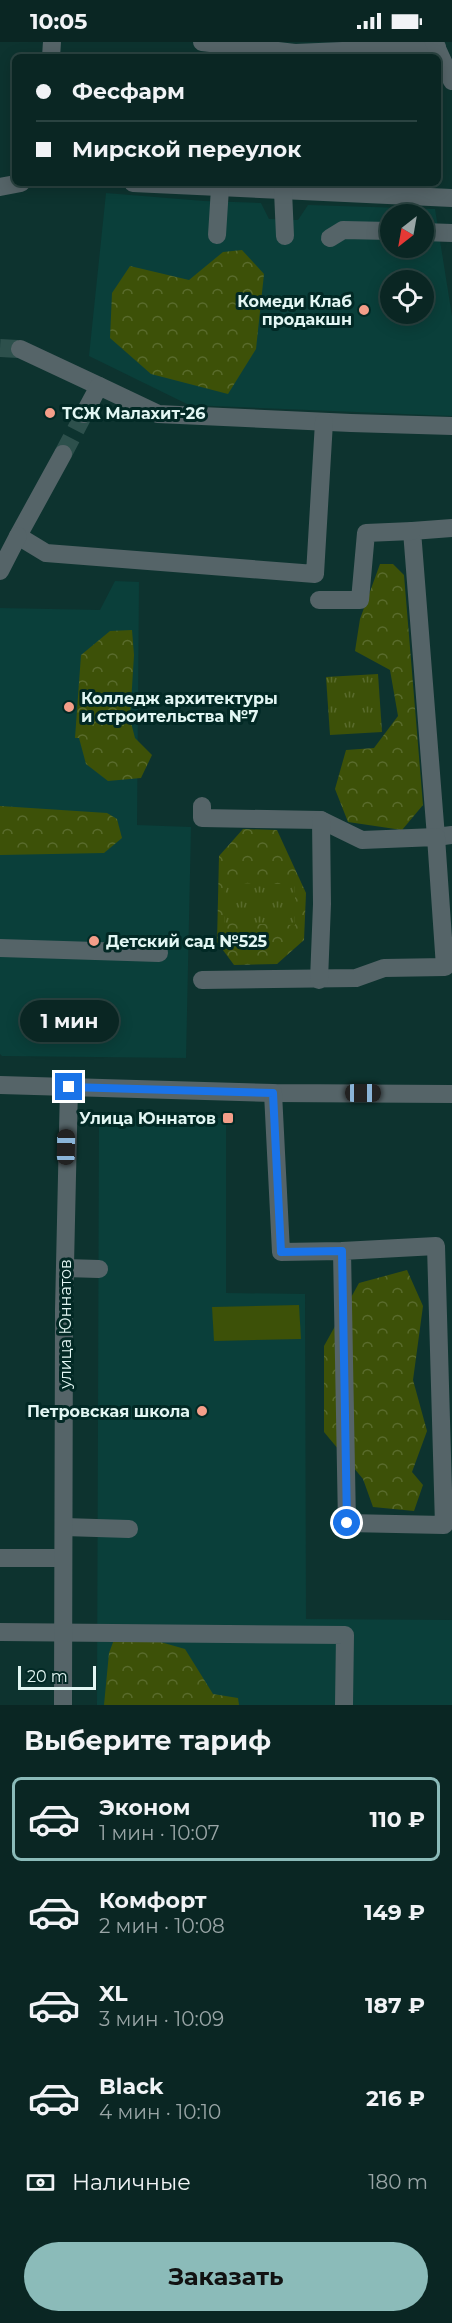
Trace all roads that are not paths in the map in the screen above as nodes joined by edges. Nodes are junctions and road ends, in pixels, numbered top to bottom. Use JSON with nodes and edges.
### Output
{"nodes":[{"id":1,"x":202,"y":42,"type":"edge"},
{"id":2,"x":436,"y":45,"type":"edge"},
{"id":3,"x":441,"y":56,"type":"edge"},
{"id":4,"x":452,"y":81,"type":"edge"},
{"id":5,"x":185,"y":186,"type":"edge"},
{"id":6,"x":220,"y":188,"type":"junction"},
{"id":7,"x":284,"y":191,"type":"junction"},
{"id":8,"x":452,"y":198,"type":"edge"},
{"id":9,"x":380,"y":231,"type":"edge"},
{"id":10,"x":434,"y":232,"type":"edge"},
{"id":11,"x":452,"y":233,"type":"edge"},
{"id":12,"x":217,"y":235,"type":"dead end"},
{"id":13,"x":285,"y":236,"type":"dead end"},
{"id":14,"x":330,"y":238,"type":"dead end"},
{"id":15,"x":20,"y":349,"type":"tunnel mouth"},
{"id":16,"x":99,"y":386,"type":"junction"},
{"id":17,"x":84,"y":414,"type":"tunnel mouth"},
{"id":18,"x":324,"y":422,"type":"junction"},
{"id":19,"x":452,"y":426,"type":"edge"},
{"id":20,"x":63,"y":454,"type":"tunnel mouth"},
{"id":21,"x":452,"y":528,"type":"edge"},
{"id":22,"x":411,"y":531,"type":"junction"},
{"id":23,"x":18,"y":536,"type":"junction"},
{"id":24,"x":0,"y":571,"type":"edge"},
{"id":25,"x":319,"y":600,"type":"dead end"},
{"id":26,"x":202,"y":806,"type":"dead end"},
{"id":27,"x":321,"y":820,"type":"junction"},
{"id":28,"x":444,"y":836,"type":"edge"},
{"id":29,"x":0,"y":948,"type":"edge"},
{"id":30,"x":159,"y":953,"type":"dead end"},
{"id":31,"x":202,"y":980,"type":"dead end"},
{"id":32,"x":319,"y":980,"type":"junction"},
{"id":33,"x":0,"y":1085,"type":"edge"},
{"id":34,"x":69,"y":1087,"type":"junction"},
{"id":35,"x":273,"y":1093,"type":"junction"},
{"id":36,"x":452,"y":1094,"type":"edge"},
{"id":37,"x":342,"y":1251,"type":"junction"},
{"id":38,"x":65,"y":1268,"type":"junction"},
{"id":39,"x":99,"y":1269,"type":"dead end"},
{"id":40,"x":446,"y":1403,"type":"edge"},
{"id":41,"x":64,"y":1527,"type":"junction"},
{"id":42,"x":129,"y":1529,"type":"dead end"},
{"id":43,"x":0,"y":1558,"type":"edge"},
{"id":44,"x":63,"y":1558,"type":"junction"},
{"id":45,"x":0,"y":1632,"type":"edge"},
{"id":46,"x":63,"y":1632,"type":"junction"},
{"id":47,"x":63,"y":1705,"type":"edge"},
{"id":48,"x":344,"y":1705,"type":"edge"}],
"edges":[{"from":1,"to":2,"type":"street"},
{"from":3,"to":4,"type":"street"},
{"from":5,"to":6,"type":"street"},
{"from":6,"to":7,"type":"street"},
{"from":6,"to":12,"type":"street"},
{"from":7,"to":8,"type":"street"},
{"from":7,"to":13,"type":"street"},
{"from":9,"to":14,"type":"street"},
{"from":10,"to":11,"type":"street"},
{"from":15,"to":16,"type":"street"},
{"from":16,"to":17,"type":"street"},
{"from":16,"to":18,"type":"street"},
{"from":18,"to":19,"type":"street"},
{"from":18,"to":23,"type":"street"},
{"from":20,"to":23,"type":"street"},
{"from":21,"to":22,"type":"street"},
{"from":22,"to":25,"type":"street"},
{"from":22,"to":28,"type":"street"},
{"from":23,"to":24,"type":"street"},
{"from":26,"to":27,"type":"street"},
{"from":27,"to":28,"type":"street"},
{"from":27,"to":32,"type":"street"},
{"from":28,"to":32,"type":"street"},
{"from":29,"to":30,"type":"street"},
{"from":31,"to":32,"type":"street"},
{"from":33,"to":34,"type":"street"},
{"from":34,"to":35,"type":"street"},
{"from":34,"to":38,"type":"street","name":"улица Юннатов"},
{"from":35,"to":36,"type":"street"},
{"from":35,"to":37,"type":"street"},
{"from":37,"to":40,"type":"street"},
{"from":37,"to":40,"type":"street"},
{"from":38,"to":39,"type":"street"},
{"from":38,"to":41,"type":"street","name":"улица Юннатов"},
{"from":41,"to":42,"type":"street"},
{"from":41,"to":44,"type":"street","name":"улица Юннатов"},
{"from":43,"to":44,"type":"street"},
{"from":44,"to":46,"type":"street","name":"улица Юннатов"},
{"from":45,"to":46,"type":"street"},
{"from":46,"to":47,"type":"street","name":"улица Юннатов"},
{"from":46,"to":48,"type":"street"}]}
